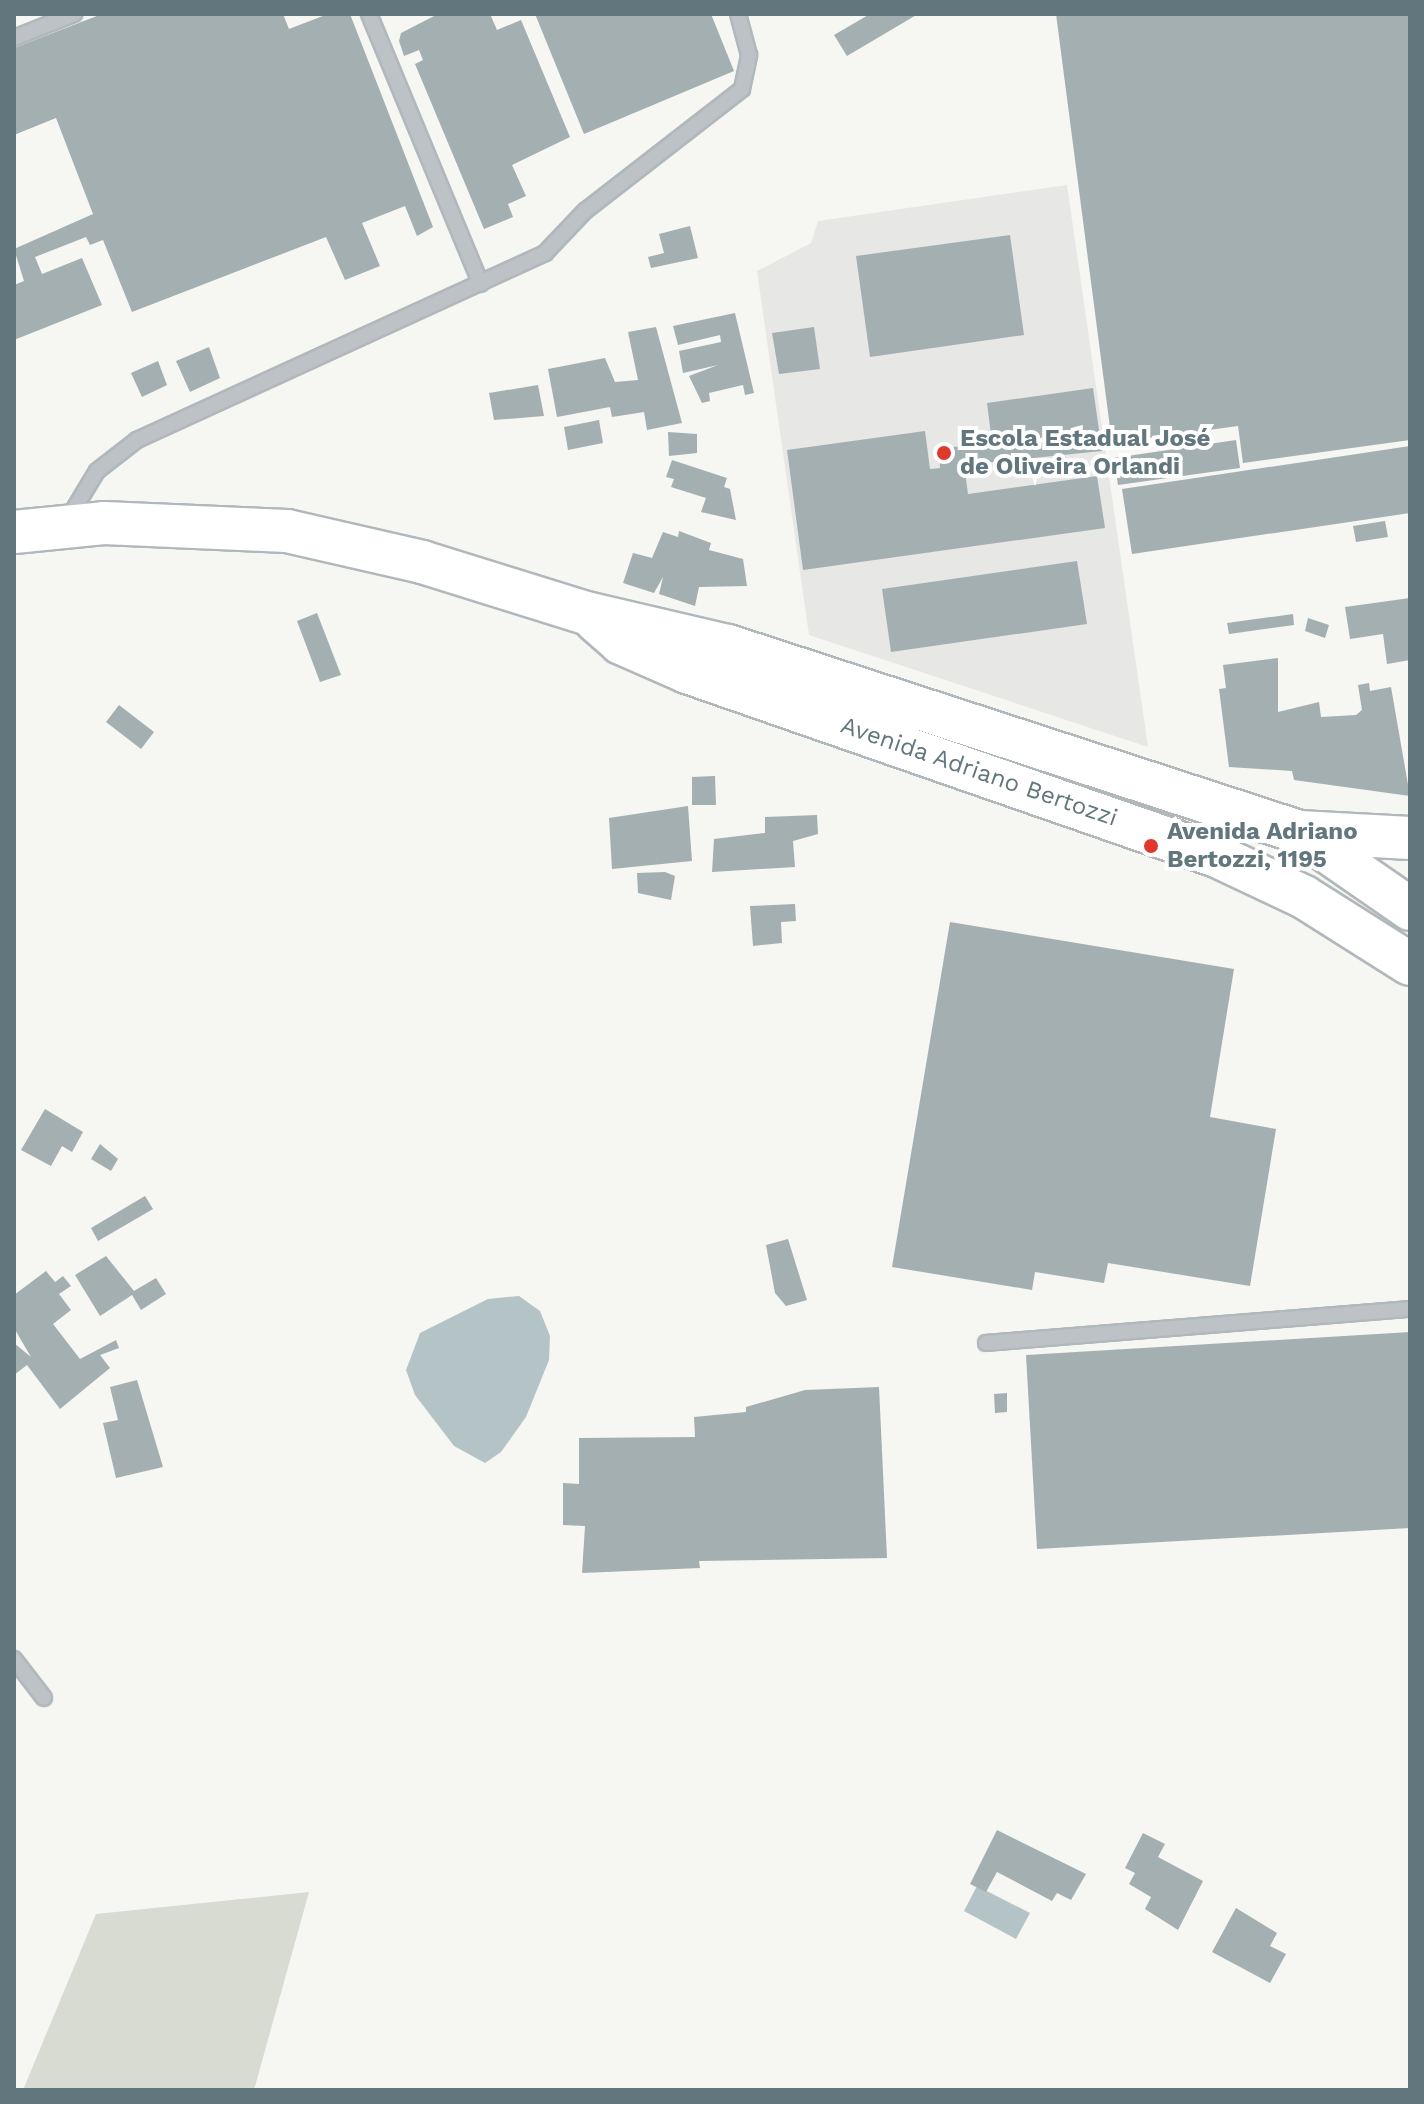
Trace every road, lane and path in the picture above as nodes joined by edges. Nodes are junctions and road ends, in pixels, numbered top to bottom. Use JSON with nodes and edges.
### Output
{"nodes":[{"id":1,"x":74,"y":14,"type":"edge"},
{"id":2,"x":369,"y":14,"type":"edge"},
{"id":3,"x":738,"y":14,"type":"edge"},
{"id":4,"x":14,"y":38,"type":"edge"},
{"id":5,"x":481,"y":284,"type":"junction"},
{"id":6,"x":64,"y":527,"type":"junction"},
{"id":7,"x":14,"y":532,"type":"edge"},
{"id":8,"x":586,"y":613,"type":"junction"},
{"id":9,"x":1299,"y":832,"type":"junction"},
{"id":10,"x":1410,"y":838,"type":"edge"},
{"id":11,"x":1410,"y":909,"type":"edge"},
{"id":12,"x":1410,"y":964,"type":"edge"},
{"id":13,"x":1410,"y":1309,"type":"edge"},
{"id":14,"x":986,"y":1343,"type":"dead end"},
{"id":15,"x":14,"y":1659,"type":"edge"},
{"id":16,"x":44,"y":1698,"type":"dead end"}],
"edges":[{"from":1,"to":4,"type":"lane"},
{"from":2,"to":5,"type":"lane"},
{"from":3,"to":5,"type":"lane"},
{"from":5,"to":6,"type":"lane"},
{"from":6,"to":7,"type":"main road","name":"Avenida Adriano Bertozzi"},
{"from":6,"to":8,"type":"main road","name":"Avenida Adriano Bertozzi"},
{"from":8,"to":9,"type":"main road","name":"Avenida Adriano Bertozzi"},
{"from":8,"to":12,"type":"main road","name":"Avenida Adriano Bertozzi"},
{"from":9,"to":10,"type":"main road"},
{"from":9,"to":11,"type":"main road","name":"Avenida Adriano Bertozzi"},
{"from":13,"to":14,"type":"lane"},
{"from":15,"to":16,"type":"lane"}]}
